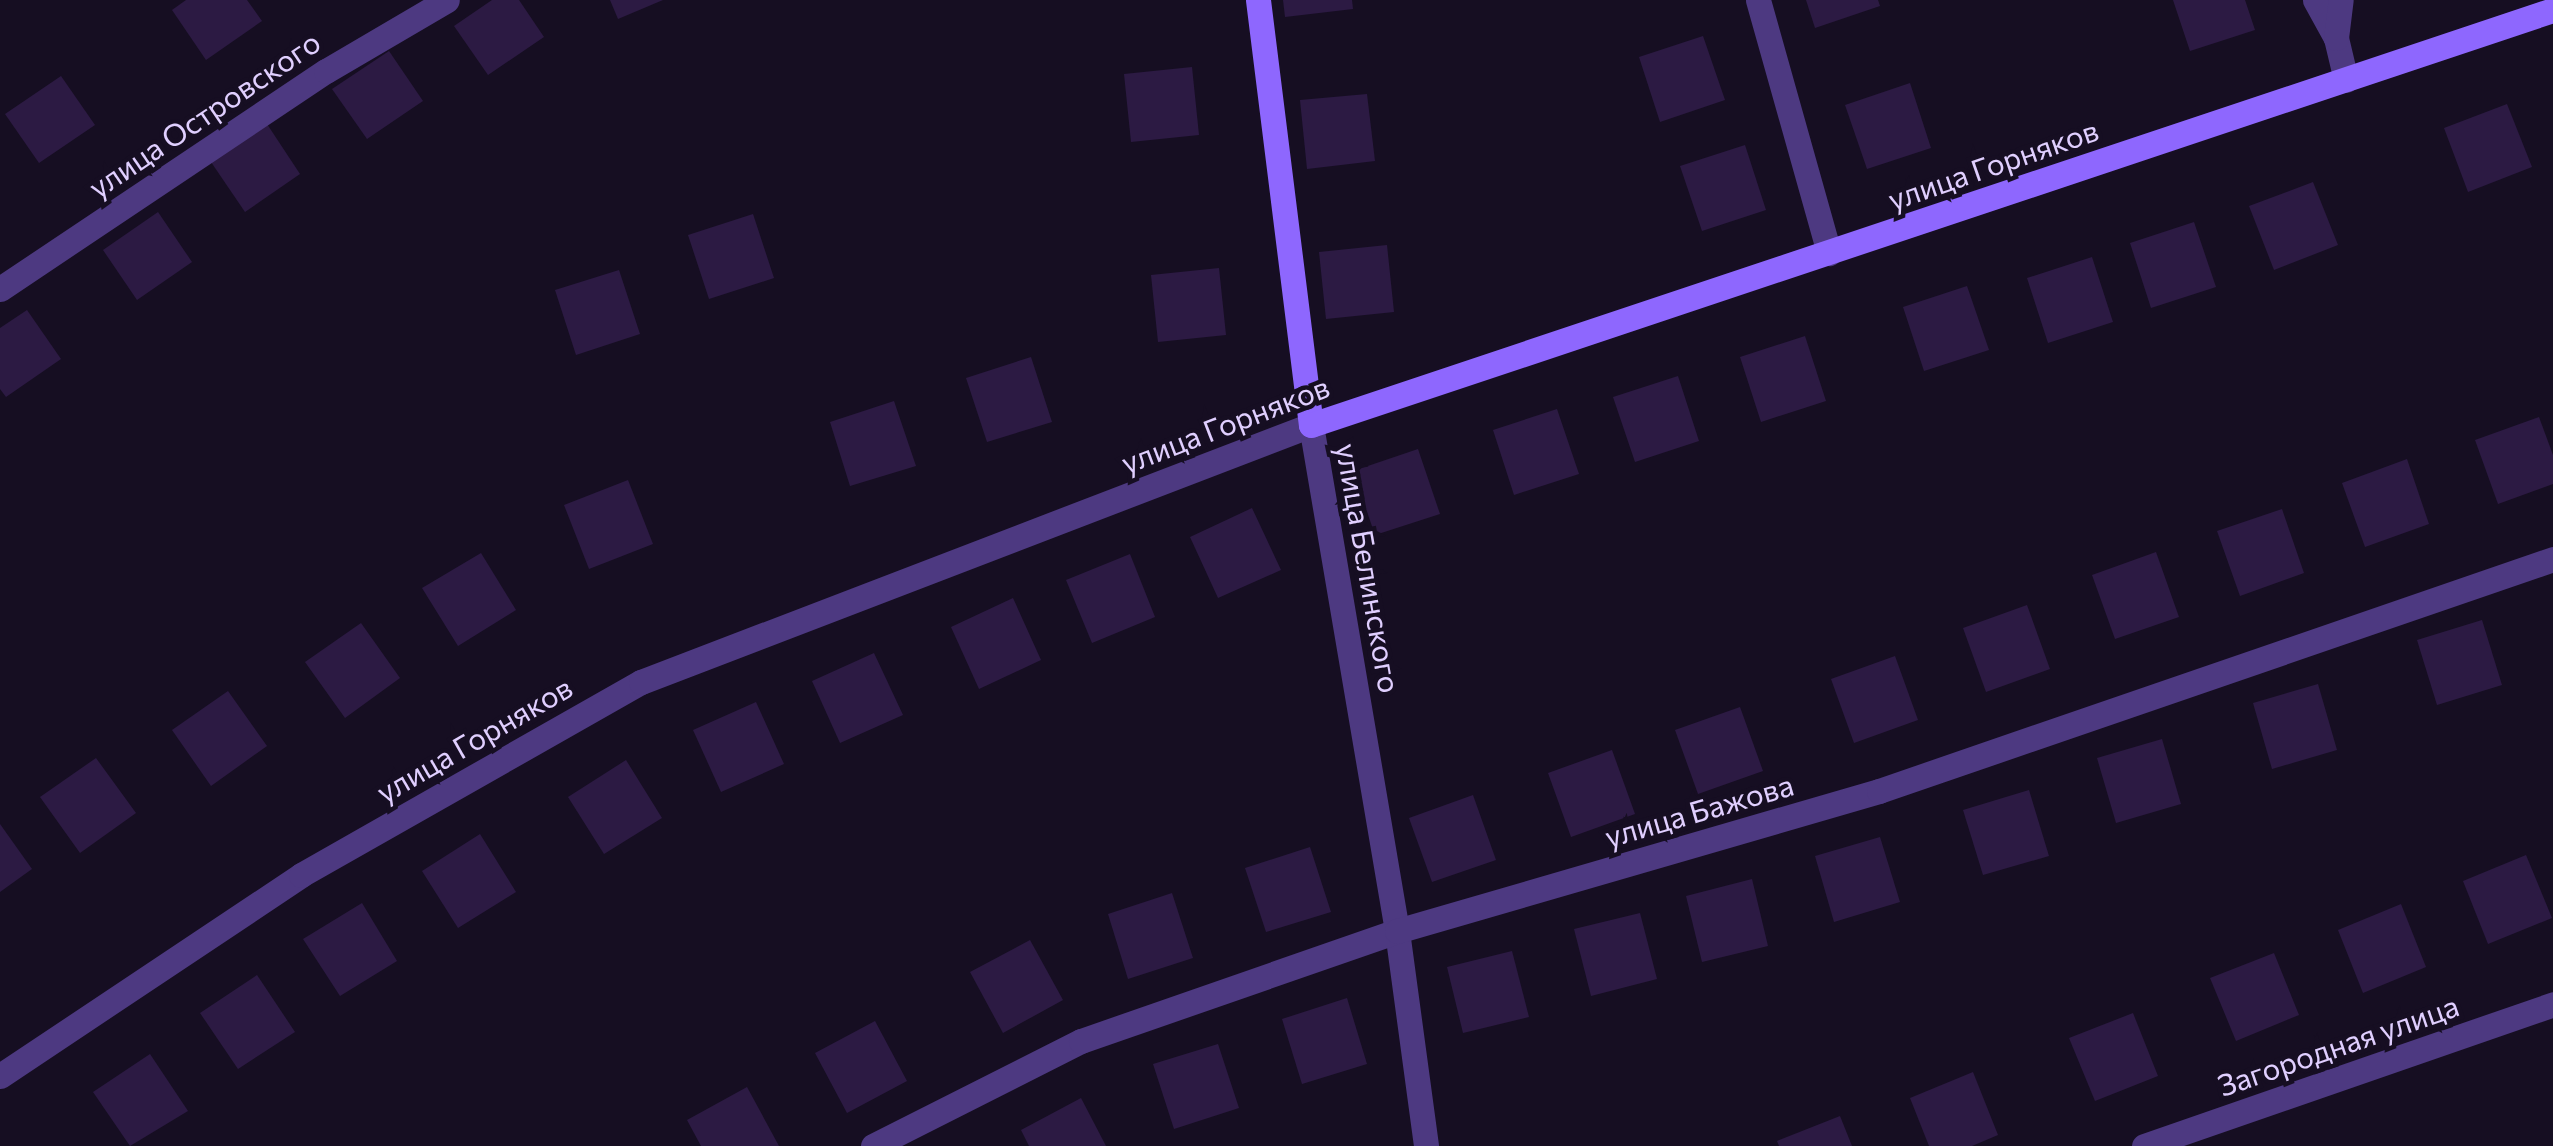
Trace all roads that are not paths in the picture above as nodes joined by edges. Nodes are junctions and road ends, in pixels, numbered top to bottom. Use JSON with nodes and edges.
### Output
{"nodes":[{"id":1,"x":447,"y":0,"type":"edge"},
{"id":2,"x":1258,"y":0,"type":"edge"},
{"id":3,"x":1758,"y":0,"type":"edge"},
{"id":4,"x":2316,"y":0,"type":"edge"},
{"id":5,"x":2341,"y":0,"type":"edge"},
{"id":6,"x":2553,"y":10,"type":"edge"},
{"id":7,"x":2336,"y":38,"type":"junction"},
{"id":8,"x":2346,"y":80,"type":"junction"},
{"id":9,"x":1829,"y":254,"type":"junction"},
{"id":10,"x":0,"y":289,"type":"edge"},
{"id":11,"x":1311,"y":424,"type":"junction"},
{"id":12,"x":2553,"y":558,"type":"edge"},
{"id":13,"x":1397,"y":931,"type":"junction"},
{"id":14,"x":2553,"y":1004,"type":"edge"},
{"id":15,"x":0,"y":1076,"type":"edge"},
{"id":16,"x":873,"y":1146,"type":"edge"},
{"id":17,"x":1426,"y":1146,"type":"edge"},
{"id":18,"x":2144,"y":1146,"type":"edge"}],
"edges":[{"from":1,"to":10,"type":"street","name":"улица Островского"},
{"from":2,"to":11,"type":"street","name":"улица Белинского"},
{"from":3,"to":9,"type":"street"},
{"from":4,"to":7,"type":"street"},
{"from":5,"to":7,"type":"street"},
{"from":6,"to":8,"type":"street","name":"улица Горняков"},
{"from":7,"to":8,"type":"street"},
{"from":8,"to":9,"type":"street","name":"улица Горняков"},
{"from":9,"to":11,"type":"street","name":"улица Горняков"},
{"from":11,"to":13,"type":"street","name":"улица Белинского"},
{"from":11,"to":15,"type":"street","name":"улица Горняков"},
{"from":12,"to":13,"type":"street","name":"улица Бажова"},
{"from":13,"to":16,"type":"street","name":"улица Бажова"},
{"from":13,"to":17,"type":"street","name":"улица Белинского"},
{"from":14,"to":18,"type":"street","name":"Загородная улица"}]}
